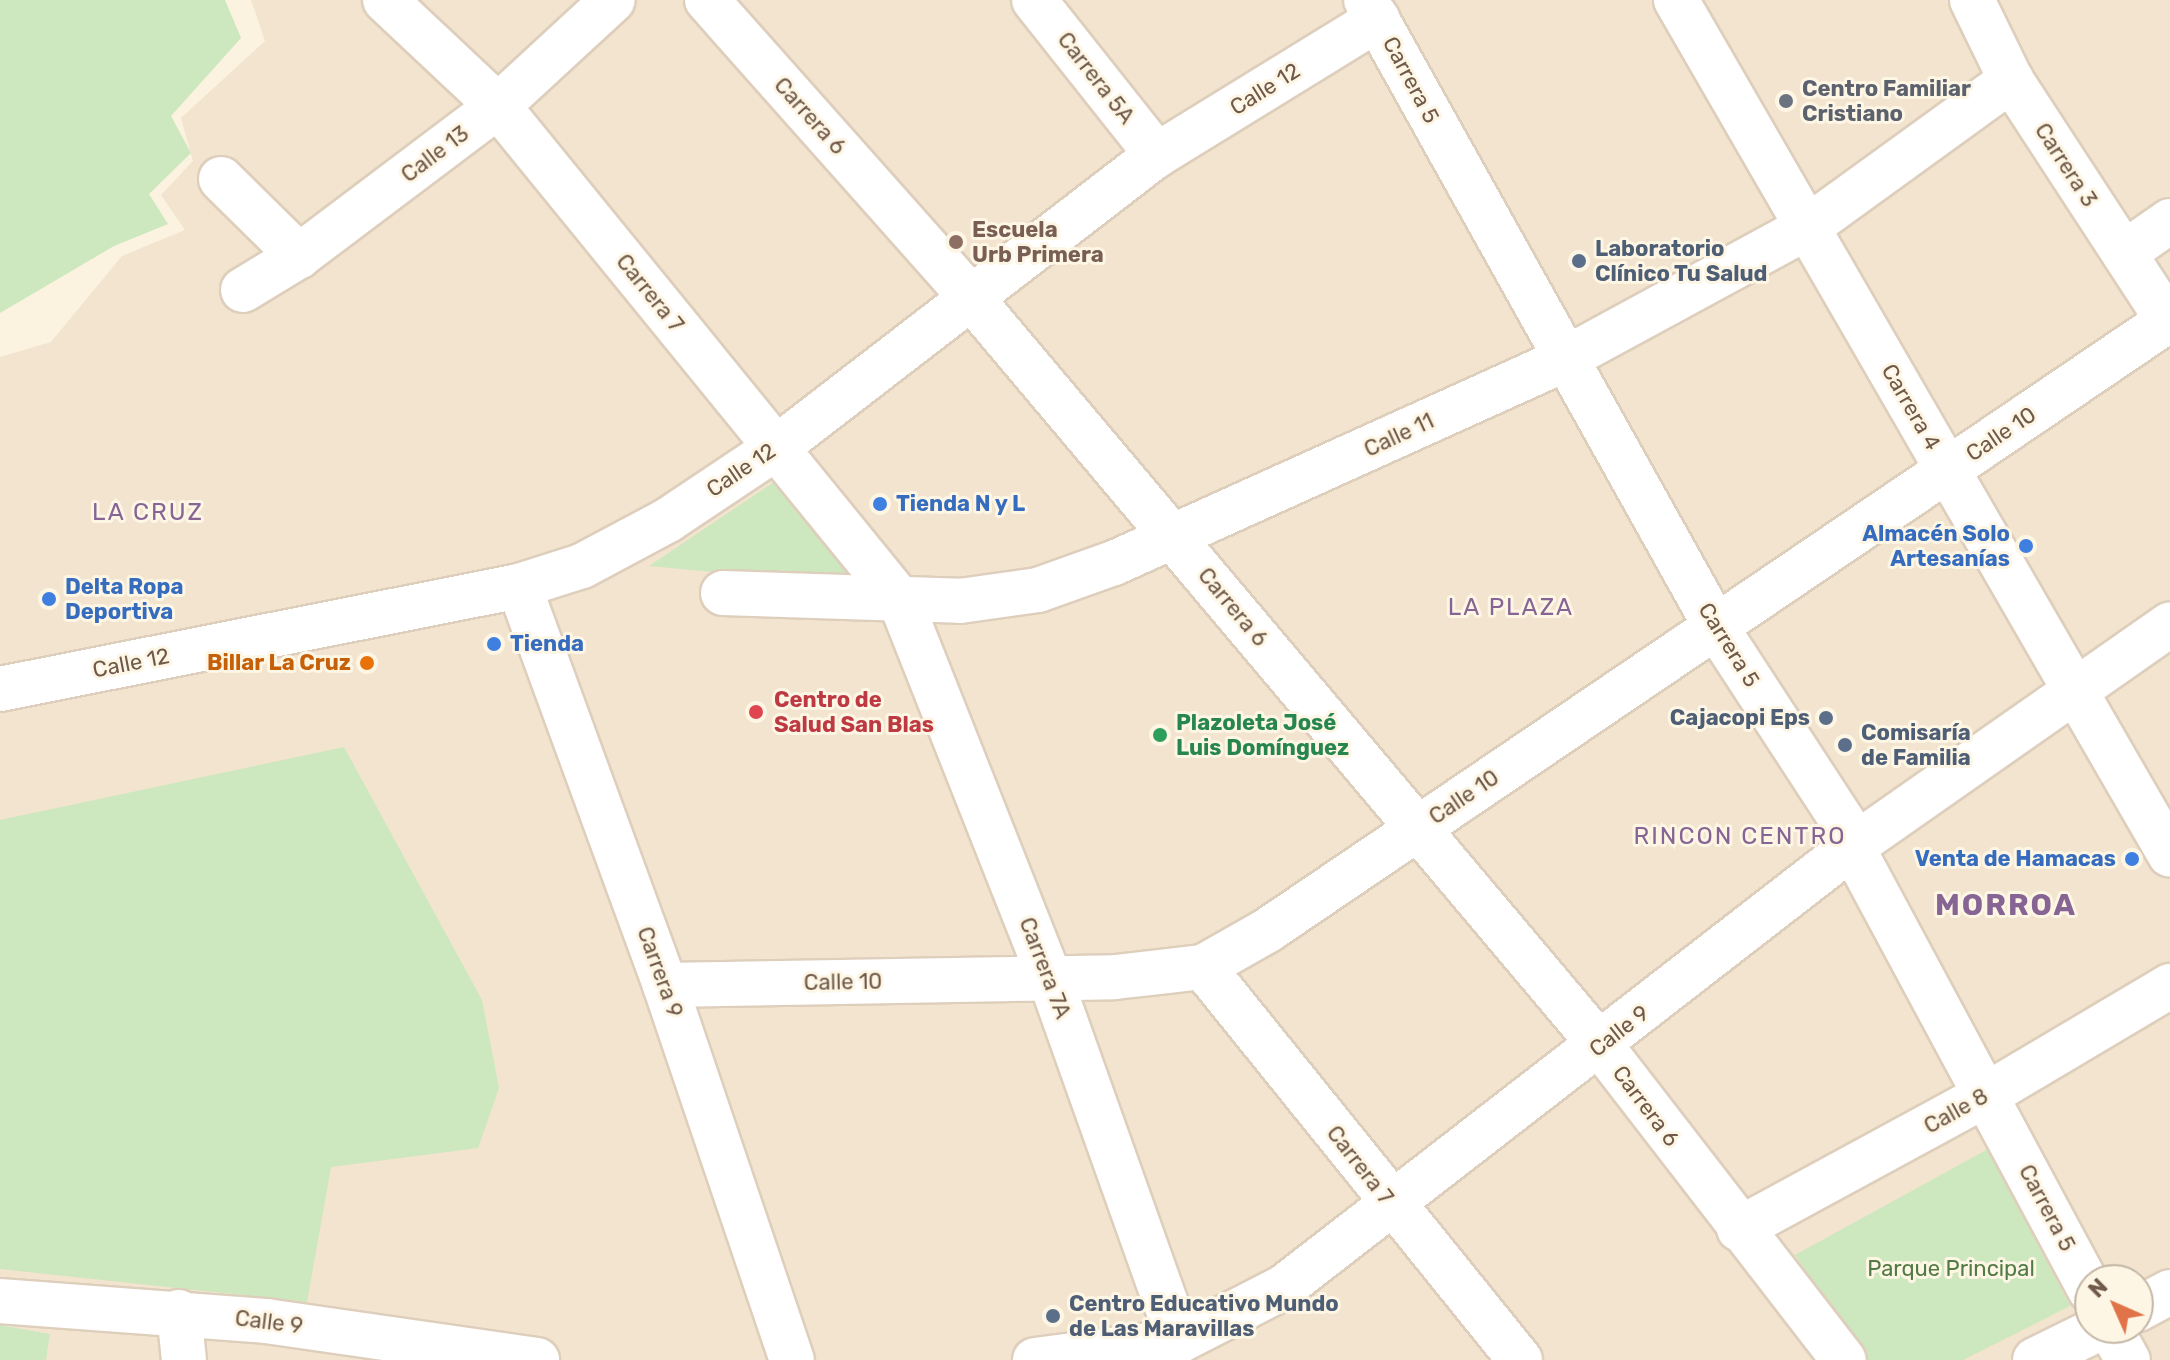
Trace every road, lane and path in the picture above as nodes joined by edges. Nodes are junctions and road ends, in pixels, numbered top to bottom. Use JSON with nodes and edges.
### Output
{"nodes":[{"id":1,"x":385,"y":0,"type":"edge"},
{"id":2,"x":613,"y":0,"type":"edge"},
{"id":3,"x":707,"y":0,"type":"edge"},
{"id":4,"x":1034,"y":0,"type":"edge"},
{"id":5,"x":1676,"y":0,"type":"edge"},
{"id":6,"x":1972,"y":0,"type":"edge"},
{"id":7,"x":1372,"y":10,"type":"edge"},
{"id":8,"x":2011,"y":80,"type":"junction"},
{"id":9,"x":498,"y":106,"type":"junction"},
{"id":10,"x":1157,"y":155,"type":"junction"},
{"id":11,"x":221,"y":179,"type":"dead end"},
{"id":12,"x":2170,"y":221,"type":"edge"},
{"id":13,"x":1808,"y":227,"type":"junction"},
{"id":14,"x":2124,"y":253,"type":"junction"},
{"id":15,"x":299,"y":256,"type":"junction"},
{"id":16,"x":243,"y":290,"type":"dead end"},
{"id":17,"x":972,"y":299,"type":"junction"},
{"id":18,"x":2169,"y":322,"type":"edge"},
{"id":19,"x":1563,"y":360,"type":"junction"},
{"id":20,"x":776,"y":448,"type":"junction"},
{"id":21,"x":1947,"y":470,"type":"junction"},
{"id":22,"x":1176,"y":538,"type":"junction"},
{"id":23,"x":519,"y":586,"type":"junction"},
{"id":24,"x":723,"y":593,"type":"dead end"},
{"id":25,"x":900,"y":600,"type":"junction"},
{"id":26,"x":2170,"y":624,"type":"edge"},
{"id":27,"x":1716,"y":627,"type":"junction"},
{"id":28,"x":2074,"y":688,"type":"junction"},
{"id":29,"x":0,"y":689,"type":"edge"},
{"id":30,"x":1417,"y":829,"type":"junction"},
{"id":31,"x":1852,"y":847,"type":"junction"},
{"id":32,"x":2170,"y":855,"type":"edge"},
{"id":33,"x":1203,"y":967,"type":"junction"},
{"id":34,"x":1050,"y":978,"type":"junction"},
{"id":35,"x":665,"y":985,"type":"junction"},
{"id":36,"x":2170,"y":986,"type":"edge"},
{"id":37,"x":1601,"y":1046,"type":"junction"},
{"id":38,"x":1988,"y":1094,"type":"junction"},
{"id":39,"x":1392,"y":1205,"type":"junction"},
{"id":40,"x":1739,"y":1229,"type":"junction"},
{"id":41,"x":2076,"y":1264,"type":"edge"},
{"id":42,"x":0,"y":1301,"type":"edge"},
{"id":43,"x":179,"y":1312,"type":"junction"},
{"id":44,"x":1179,"y":1341,"type":"junction"},
{"id":45,"x":2074,"y":1341,"type":"edge"},
{"id":46,"x":471,"y":1355,"type":"edge"},
{"id":47,"x":184,"y":1360,"type":"edge"},
{"id":48,"x":537,"y":1360,"type":"edge"},
{"id":49,"x":792,"y":1360,"type":"edge"},
{"id":50,"x":1035,"y":1360,"type":"edge"},
{"id":51,"x":1520,"y":1360,"type":"edge"},
{"id":52,"x":1844,"y":1360,"type":"edge"},
{"id":53,"x":2035,"y":1360,"type":"edge"}],
"edges":[{"from":1,"to":9,"type":"street","name":"Carrera 7"},
{"from":2,"to":9,"type":"street","name":"Calle 13"},
{"from":3,"to":17,"type":"street","name":"Carrera 6"},
{"from":4,"to":10,"type":"street","name":"Carrera 5A"},
{"from":5,"to":13,"type":"street","name":"Carrera 4"},
{"from":6,"to":8,"type":"street","name":"Carrera 3"},
{"from":7,"to":10,"type":"street","name":"Calle 12"},
{"from":7,"to":19,"type":"street","name":"Carrera 5"},
{"from":8,"to":13,"type":"street","name":"Calle 11"},
{"from":8,"to":14,"type":"street","name":"Carrera 3"},
{"from":9,"to":15,"type":"street","name":"Calle 13"},
{"from":9,"to":20,"type":"street","name":"Carrera 7"},
{"from":10,"to":17,"type":"street","name":"Calle 12"},
{"from":11,"to":15,"type":"street"},
{"from":12,"to":14,"type":"street"},
{"from":13,"to":19,"type":"street","name":"Calle 11"},
{"from":13,"to":21,"type":"street","name":"Carrera 4"},
{"from":14,"to":18,"type":"street","name":"Carrera 3"},
{"from":15,"to":16,"type":"street","name":"Calle 13"},
{"from":17,"to":20,"type":"street","name":"Calle 12"},
{"from":17,"to":22,"type":"street","name":"Carrera 6"},
{"from":18,"to":21,"type":"street","name":"Calle 10"},
{"from":19,"to":22,"type":"street","name":"Calle 11"},
{"from":19,"to":27,"type":"street","name":"Carrera 5"},
{"from":20,"to":23,"type":"street","name":"Calle 12"},
{"from":20,"to":25,"type":"street","name":"Carrera 7"},
{"from":21,"to":27,"type":"street","name":"Calle 10"},
{"from":21,"to":28,"type":"street","name":"Carrera 4"},
{"from":22,"to":25,"type":"street","name":"Calle 11"},
{"from":22,"to":30,"type":"street","name":"Carrera 6"},
{"from":23,"to":29,"type":"street","name":"Calle 12"},
{"from":23,"to":35,"type":"street","name":"Carrera 9"},
{"from":24,"to":25,"type":"street","name":"Calle 11"},
{"from":25,"to":34,"type":"street","name":"Carrera 7A"},
{"from":26,"to":28,"type":"street","name":"Calle 9"},
{"from":27,"to":30,"type":"street","name":"Calle 10"},
{"from":27,"to":31,"type":"street","name":"Carrera 5"},
{"from":28,"to":31,"type":"street","name":"Calle 9"},
{"from":28,"to":32,"type":"street","name":"Carrera 4"},
{"from":30,"to":33,"type":"street","name":"Calle 10"},
{"from":30,"to":37,"type":"street","name":"Carrera 6"},
{"from":31,"to":37,"type":"street","name":"Calle 9"},
{"from":31,"to":38,"type":"street","name":"Carrera 5"},
{"from":33,"to":34,"type":"street","name":"Calle 10"},
{"from":33,"to":39,"type":"street","name":"Carrera 7"},
{"from":34,"to":35,"type":"street","name":"Calle 10"},
{"from":34,"to":44,"type":"street","name":"Carrera 7A"},
{"from":35,"to":49,"type":"street","name":"Carrera 9"},
{"from":36,"to":38,"type":"street","name":"Calle 8"},
{"from":37,"to":39,"type":"street","name":"Calle 9"},
{"from":37,"to":40,"type":"street","name":"Carrera 6"},
{"from":38,"to":40,"type":"street","name":"Calle 8"},
{"from":38,"to":41,"type":"street","name":"Carrera 5"},
{"from":39,"to":44,"type":"street","name":"Calle 9"},
{"from":39,"to":51,"type":"street","name":"Carrera 7"},
{"from":40,"to":52,"type":"street","name":"Carrera 6"},
{"from":42,"to":43,"type":"street","name":"Calle 9"},
{"from":43,"to":46,"type":"street","name":"Calle 9"},
{"from":43,"to":47,"type":"street"},
{"from":44,"to":50,"type":"street","name":"Calle 9"},
{"from":45,"to":53,"type":"street"},
{"from":46,"to":48,"type":"street","name":"Calle 9"}]}
